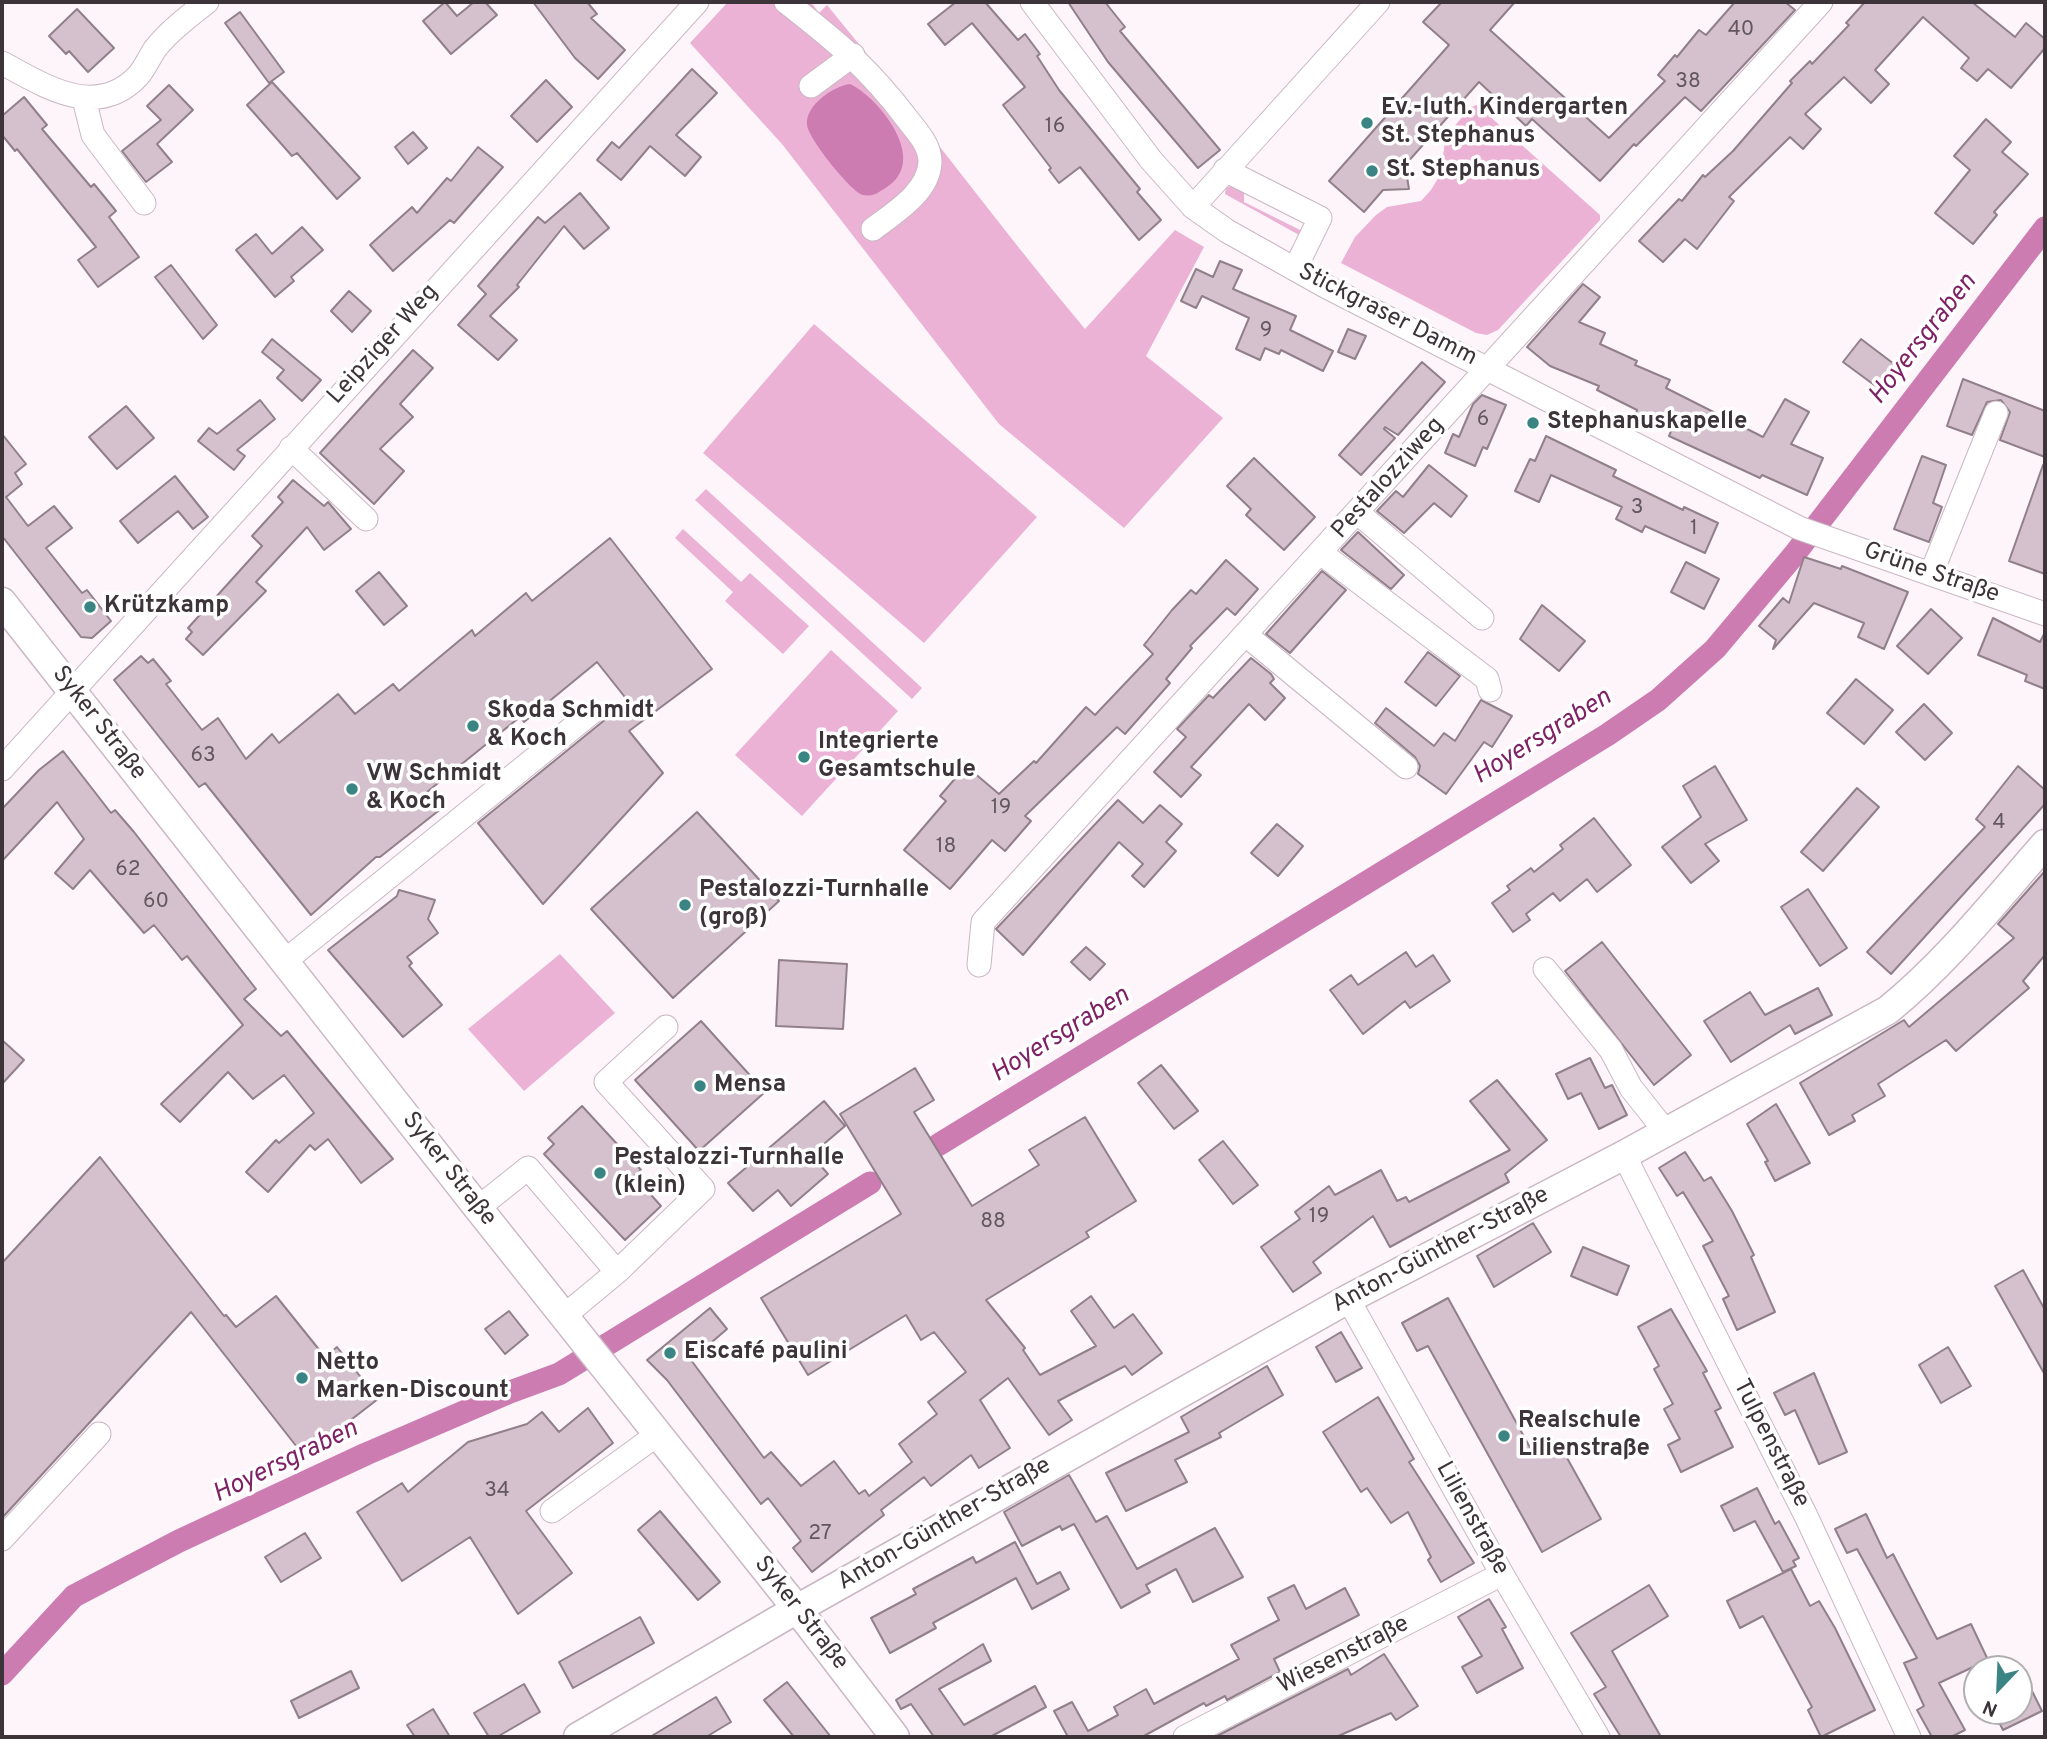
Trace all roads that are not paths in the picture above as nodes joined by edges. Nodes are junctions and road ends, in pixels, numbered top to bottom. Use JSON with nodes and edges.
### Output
{"nodes":[{"id":1,"x":207,"y":2,"type":"edge"},
{"id":2,"x":697,"y":2,"type":"edge"},
{"id":3,"x":786,"y":2,"type":"edge"},
{"id":4,"x":1032,"y":2,"type":"edge"},
{"id":5,"x":1378,"y":2,"type":"edge"},
{"id":6,"x":1821,"y":2,"type":"edge"},
{"id":7,"x":853,"y":55,"type":"junction"},
{"id":8,"x":2,"y":62,"type":"edge"},
{"id":9,"x":811,"y":86,"type":"dead end"},
{"id":10,"x":84,"y":99,"type":"junction"},
{"id":11,"x":1225,"y":170,"type":"junction"},
{"id":12,"x":144,"y":202,"type":"dead end"},
{"id":13,"x":1193,"y":206,"type":"junction"},
{"id":14,"x":873,"y":229,"type":"dead end"},
{"id":15,"x":1295,"y":269,"type":"junction"},
{"id":16,"x":1487,"y":368,"type":"junction"},
{"id":17,"x":1996,"y":414,"type":"dead end"},
{"id":18,"x":291,"y":448,"type":"junction"},
{"id":19,"x":1358,"y":513,"type":"junction"},
{"id":20,"x":366,"y":519,"type":"dead end"},
{"id":21,"x":1808,"y":532,"type":"joint"},
{"id":22,"x":1321,"y":553,"type":"junction"},
{"id":23,"x":1931,"y":574,"type":"junction"},
{"id":24,"x":2,"y":602,"type":"edge"},
{"id":25,"x":2045,"y":614,"type":"edge"},
{"id":26,"x":1482,"y":618,"type":"dead end"},
{"id":27,"x":1247,"y":635,"type":"junction"},
{"id":28,"x":1489,"y":690,"type":"dead end"},
{"id":29,"x":73,"y":691,"type":"junction"},
{"id":30,"x":592,"y":712,"type":"dead end"},
{"id":31,"x":1406,"y":767,"type":"dead end"},
{"id":32,"x":2,"y":769,"type":"edge"},
{"id":33,"x":2045,"y":844,"type":"edge"},
{"id":34,"x":285,"y":961,"type":"junction"},
{"id":35,"x":979,"y":965,"type":"dead end"},
{"id":36,"x":1545,"y":969,"type":"dead end"},
{"id":37,"x":666,"y":1027,"type":"dead end"},
{"id":38,"x":1666,"y":1132,"type":"junction"},
{"id":39,"x":1624,"y":1155,"type":"junction"},
{"id":40,"x":478,"y":1208,"type":"junction"},
{"id":41,"x":617,"y":1272,"type":"junction"},
{"id":42,"x":1348,"y":1298,"type":"junction"},
{"id":43,"x":571,"y":1324,"type":"junction"},
{"id":44,"x":99,"y":1434,"type":"dead end"},
{"id":45,"x":658,"y":1434,"type":"junction"},
{"id":46,"x":552,"y":1511,"type":"dead end"},
{"id":47,"x":2,"y":1539,"type":"edge"},
{"id":48,"x":1502,"y":1574,"type":"junction"},
{"id":49,"x":797,"y":1609,"type":"junction"},
{"id":50,"x":578,"y":1737,"type":"edge"},
{"id":51,"x":895,"y":1737,"type":"edge"},
{"id":52,"x":1185,"y":1737,"type":"edge"},
{"id":53,"x":1598,"y":1737,"type":"edge"},
{"id":54,"x":1909,"y":1737,"type":"edge"}],
"edges":[{"from":1,"to":10,"type":"street"},
{"from":2,"to":18,"type":"street","name":"Leipziger Weg"},
{"from":3,"to":7,"type":"street"},
{"from":4,"to":13,"type":"street","name":"Stickgraser Damm"},
{"from":5,"to":11,"type":"street"},
{"from":6,"to":16,"type":"street","name":"Pestalozziweg"},
{"from":7,"to":9,"type":"street"},
{"from":7,"to":14,"type":"street"},
{"from":8,"to":10,"type":"street"},
{"from":10,"to":12,"type":"street"},
{"from":11,"to":13,"type":"street"},
{"from":11,"to":15,"type":"street"},
{"from":13,"to":15,"type":"street","name":"Stickgraser Damm"},
{"from":15,"to":16,"type":"street","name":"Stickgraser Damm"},
{"from":16,"to":19,"type":"street","name":"Pestalozziweg"},
{"from":16,"to":21,"type":"street","name":"Stickgraser Damm"},
{"from":17,"to":23,"type":"street"},
{"from":18,"to":20,"type":"street"},
{"from":18,"to":29,"type":"street","name":"Leipziger Weg"},
{"from":19,"to":22,"type":"street","name":"Pestalozziweg"},
{"from":19,"to":26,"type":"street"},
{"from":21,"to":23,"type":"street","name":"Grüne Straße"},
{"from":22,"to":27,"type":"street","name":"Pestalozziweg"},
{"from":22,"to":28,"type":"street"},
{"from":23,"to":25,"type":"street","name":"Grüne Straße"},
{"from":24,"to":29,"type":"main road","name":"Syker Straße"},
{"from":27,"to":31,"type":"street"},
{"from":27,"to":35,"type":"street","name":"Pestalozziweg"},
{"from":29,"to":32,"type":"street","name":"Leipziger Weg"},
{"from":29,"to":34,"type":"main road","name":"Syker Straße"},
{"from":30,"to":34,"type":"street"},
{"from":33,"to":38,"type":"main road","name":"Anton-Günther-Straße"},
{"from":34,"to":40,"type":"main road","name":"Syker Straße"},
{"from":36,"to":38,"type":"street"},
{"from":37,"to":41,"type":"street"},
{"from":38,"to":39,"type":"main road","name":"Anton-Günther-Straße"},
{"from":39,"to":42,"type":"main road","name":"Anton-Günther-Straße"},
{"from":39,"to":54,"type":"street","name":"Tulpenstraße"},
{"from":40,"to":41,"type":"street"},
{"from":40,"to":43,"type":"main road","name":"Syker Straße"},
{"from":41,"to":43,"type":"street"},
{"from":42,"to":48,"type":"street","name":"Lilienstraße"},
{"from":42,"to":49,"type":"main road","name":"Anton-Günther-Straße"},
{"from":43,"to":45,"type":"main road","name":"Syker Straße"},
{"from":44,"to":47,"type":"street"},
{"from":45,"to":46,"type":"street"},
{"from":45,"to":49,"type":"main road","name":"Syker Straße"},
{"from":48,"to":52,"type":"street","name":"Wiesenstraße"},
{"from":48,"to":53,"type":"street","name":"Lilienstraße"},
{"from":49,"to":50,"type":"main road","name":"Anton-Günther-Straße"},
{"from":49,"to":51,"type":"main road","name":"Syker Straße"}]}
